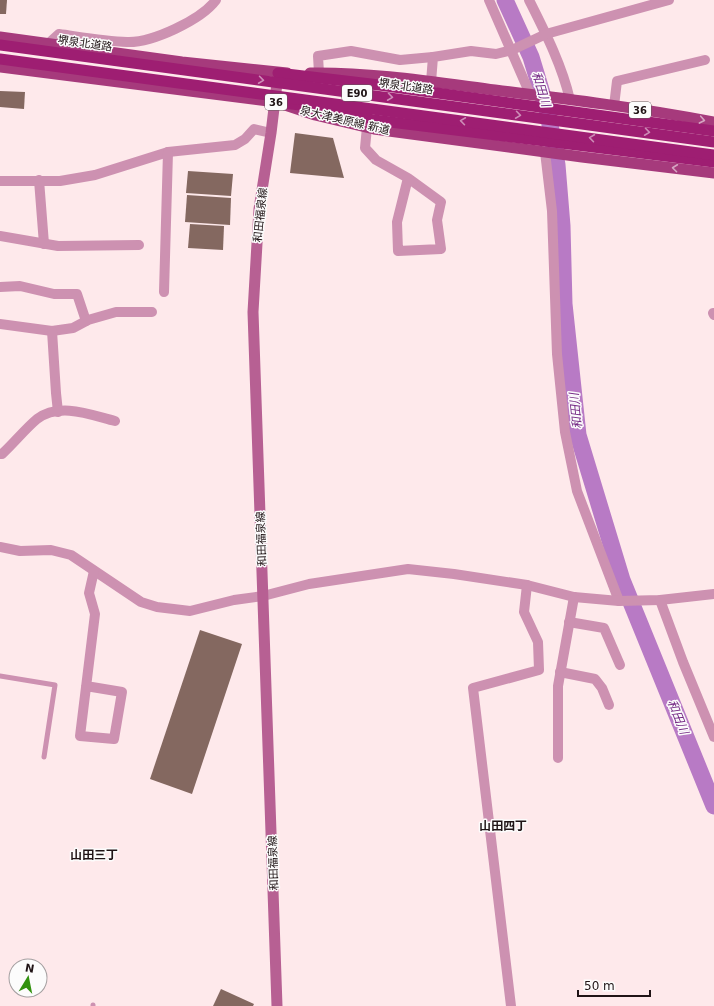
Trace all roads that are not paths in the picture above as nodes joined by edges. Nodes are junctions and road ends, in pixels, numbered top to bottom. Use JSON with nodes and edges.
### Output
{"nodes":[{"id":1,"x":216,"y":0,"type":"edge"},
{"id":2,"x":489,"y":0,"type":"edge"},
{"id":3,"x":529,"y":0,"type":"edge"},
{"id":4,"x":669,"y":0,"type":"edge"},
{"id":5,"x":546,"y":34,"type":"junction"},
{"id":6,"x":0,"y":37,"type":"edge"},
{"id":7,"x":48,"y":44,"type":"junction"},
{"id":8,"x":0,"y":45,"type":"edge"},
{"id":9,"x":512,"y":50,"type":"junction"},
{"id":10,"x":433,"y":57,"type":"junction"},
{"id":11,"x":0,"y":59,"type":"edge"},
{"id":12,"x":705,"y":60,"type":"dead end"},
{"id":13,"x":0,"y":67,"type":"edge"},
{"id":14,"x":278,"y":73,"type":"junction"},
{"id":15,"x":319,"y":73,"type":"junction"},
{"id":16,"x":431,"y":82,"type":"junction"},
{"id":17,"x":530,"y":94,"type":"junction"},
{"id":18,"x":568,"y":99,"type":"junction"},
{"id":19,"x":276,"y":102,"type":"junction"},
{"id":20,"x":614,"y":106,"type":"junction"},
{"id":21,"x":714,"y":122,"type":"edge"},
{"id":22,"x":371,"y":123,"type":"junction"},
{"id":23,"x":714,"y":131,"type":"edge"},
{"id":24,"x":271,"y":133,"type":"junction"},
{"id":25,"x":714,"y":142,"type":"edge"},
{"id":26,"x":168,"y":152,"type":"junction"},
{"id":27,"x":546,"y":152,"type":"junction"},
{"id":28,"x":714,"y":155,"type":"edge"},
{"id":29,"x":714,"y":162,"type":"edge"},
{"id":30,"x":714,"y":173,"type":"edge"},
{"id":31,"x":408,"y":178,"type":"junction"},
{"id":32,"x":39,"y":180,"type":"junction"},
{"id":33,"x":0,"y":181,"type":"edge"},
{"id":34,"x":0,"y":236,"type":"edge"},
{"id":35,"x":44,"y":244,"type":"junction"},
{"id":36,"x":139,"y":245,"type":"dead end"},
{"id":37,"x":0,"y":288,"type":"edge"},
{"id":38,"x":164,"y":292,"type":"dead end"},
{"id":39,"x":152,"y":312,"type":"dead end"},
{"id":40,"x":86,"y":321,"type":"junction"},
{"id":41,"x":0,"y":324,"type":"edge"},
{"id":42,"x":52,"y":331,"type":"junction"},
{"id":43,"x":58,"y":412,"type":"junction"},
{"id":44,"x":115,"y":421,"type":"dead end"},
{"id":45,"x":0,"y":454,"type":"edge"},
{"id":46,"x":0,"y":547,"type":"edge"},
{"id":47,"x":94,"y":572,"type":"junction"},
{"id":48,"x":527,"y":585,"type":"junction"},
{"id":49,"x":714,"y":594,"type":"edge"},
{"id":50,"x":263,"y":596,"type":"junction"},
{"id":51,"x":574,"y":597,"type":"junction"},
{"id":52,"x":622,"y":600,"type":"junction"},
{"id":53,"x":660,"y":600,"type":"junction"},
{"id":54,"x":569,"y":622,"type":"junction"},
{"id":55,"x":620,"y":665,"type":"dead end"},
{"id":56,"x":560,"y":672,"type":"junction"},
{"id":57,"x":0,"y":676,"type":"edge"},
{"id":58,"x":86,"y":686,"type":"junction"},
{"id":59,"x":609,"y":705,"type":"dead end"},
{"id":60,"x":714,"y":738,"type":"edge"},
{"id":61,"x":44,"y":757,"type":"dead end"},
{"id":62,"x":558,"y":758,"type":"dead end"},
{"id":63,"x":277,"y":1006,"type":"edge"},
{"id":64,"x":511,"y":1006,"type":"edge"}],
"edges":[{"from":1,"to":7,"type":"street"},
{"from":2,"to":9,"type":"street"},
{"from":3,"to":5,"type":"street"},
{"from":4,"to":5,"type":"street"},
{"from":5,"to":9,"type":"street"},
{"from":5,"to":18,"type":"street"},
{"from":6,"to":7,"type":"main road","number":"36"},
{"from":7,"to":14,"type":"main road","number":"36"},
{"from":8,"to":25,"type":"highway","name":"堺泉北道路","number":"E90","one_way":true,"bridge":true},
{"from":9,"to":10,"type":"street"},
{"from":9,"to":17,"type":"street"},
{"from":10,"to":15,"type":"street"},
{"from":10,"to":16,"type":"street"},
{"from":28,"to":11,"type":"highway","number":"E90","one_way":true,"bridge":true},
{"from":12,"to":20,"type":"street"},
{"from":13,"to":19,"type":"main road","number":"36"},
{"from":14,"to":15,"type":"main road","number":"36"},
{"from":14,"to":19,"type":"main road","name":"和田福泉線"},
{"from":14,"to":23,"type":"highway"},
{"from":15,"to":16,"type":"main road","number":"36"},
{"from":16,"to":17,"type":"main road","number":"36"},
{"from":17,"to":18,"type":"main road","number":"36"},
{"from":18,"to":20,"type":"main road","number":"36"},
{"from":19,"to":22,"type":"highway"},
{"from":19,"to":24,"type":"main road","name":"和田福泉線"},
{"from":20,"to":21,"type":"main road","number":"36","one_way":true},
{"from":22,"to":27,"type":"main road","name":"泉大津美原線 新道"},
{"from":22,"to":29,"type":"highway"},
{"from":22,"to":31,"type":"street"},
{"from":24,"to":26,"type":"street"},
{"from":24,"to":50,"type":"main road","name":"和田福泉線"},
{"from":26,"to":32,"type":"street"},
{"from":26,"to":38,"type":"street"},
{"from":30,"to":27,"type":"main road","name":"泉大津美原線 新道","one_way":true},
{"from":27,"to":52,"type":"street"},
{"from":31,"to":31,"type":"street"},
{"from":32,"to":33,"type":"street"},
{"from":32,"to":35,"type":"street"},
{"from":34,"to":35,"type":"street"},
{"from":35,"to":36,"type":"street"},
{"from":37,"to":40,"type":"street"},
{"from":39,"to":40,"type":"street"},
{"from":40,"to":42,"type":"street"},
{"from":41,"to":42,"type":"street"},
{"from":42,"to":43,"type":"street"},
{"from":43,"to":44,"type":"street"},
{"from":43,"to":45,"type":"street"},
{"from":46,"to":47,"type":"street"},
{"from":47,"to":50,"type":"street"},
{"from":47,"to":58,"type":"street"},
{"from":48,"to":50,"type":"street"},
{"from":48,"to":51,"type":"street"},
{"from":48,"to":64,"type":"street"},
{"from":49,"to":53,"type":"street"},
{"from":50,"to":63,"type":"main road","name":"和田福泉線"},
{"from":51,"to":52,"type":"street"},
{"from":51,"to":54,"type":"street"},
{"from":52,"to":53,"type":"street"},
{"from":53,"to":60,"type":"street"},
{"from":54,"to":55,"type":"street"},
{"from":54,"to":56,"type":"street"},
{"from":56,"to":59,"type":"street"},
{"from":56,"to":62,"type":"street"},
{"from":57,"to":61,"type":"lane"},
{"from":58,"to":58,"type":"street"}]}
